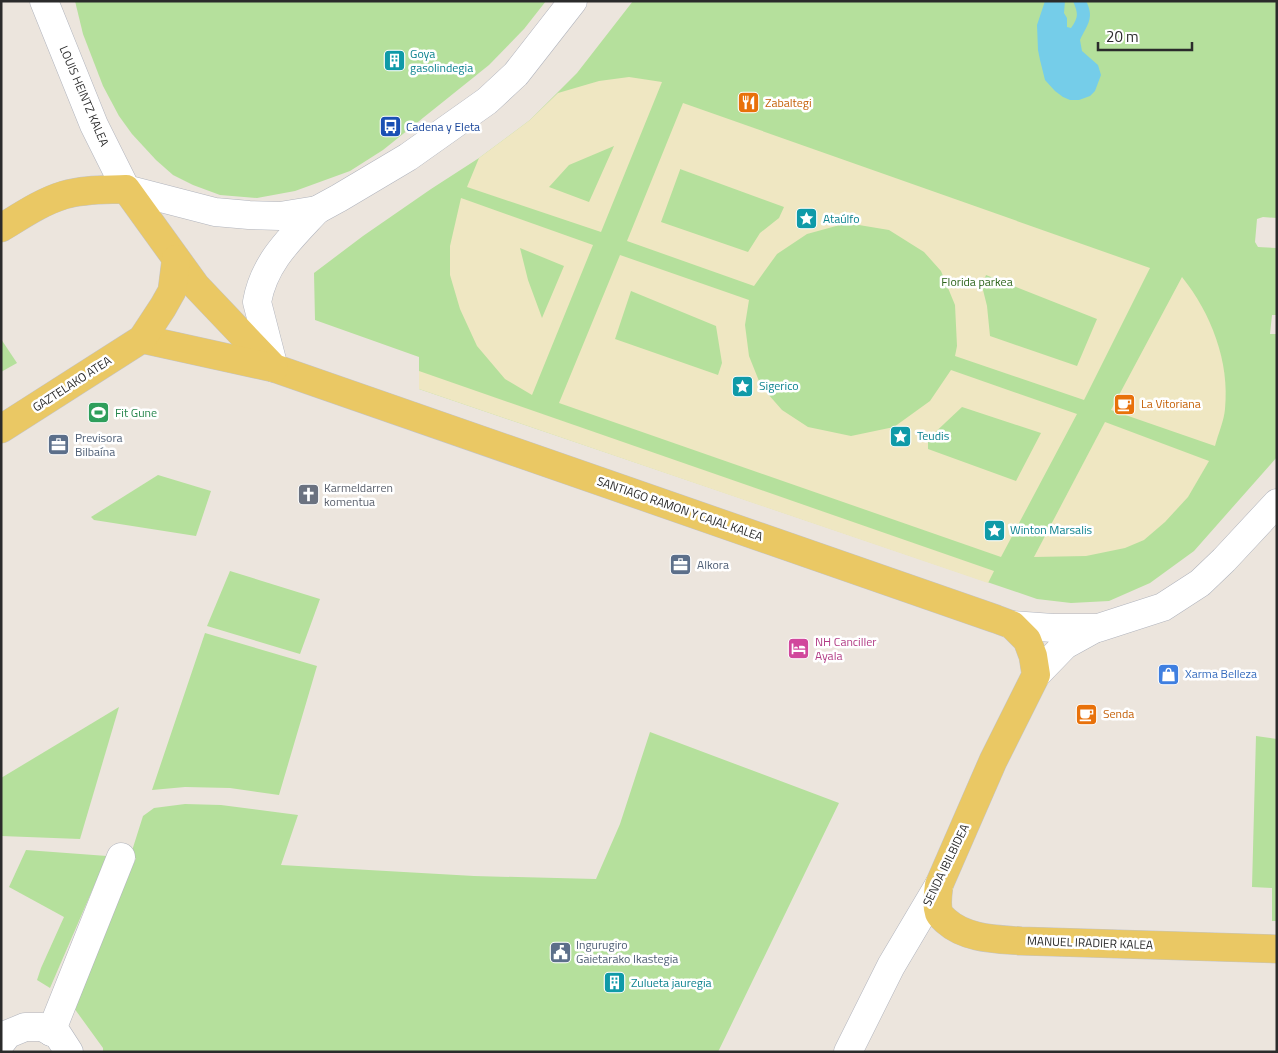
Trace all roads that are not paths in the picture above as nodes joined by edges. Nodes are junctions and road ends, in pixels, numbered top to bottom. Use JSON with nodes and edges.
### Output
{"nodes":[{"id":1,"x":44,"y":1,"type":"edge"},
{"id":2,"x":573,"y":1,"type":"edge"},
{"id":3,"x":126,"y":189,"type":"junction"},
{"id":4,"x":317,"y":210,"type":"junction"},
{"id":5,"x":1,"y":228,"type":"edge"},
{"id":6,"x":176,"y":259,"type":"junction"},
{"id":7,"x":142,"y":339,"type":"junction"},
{"id":8,"x":274,"y":368,"type":"junction"},
{"id":9,"x":1,"y":429,"type":"edge"},
{"id":10,"x":1277,"y":503,"type":"edge"},
{"id":11,"x":1012,"y":625,"type":"junction"},
{"id":12,"x":1098,"y":628,"type":"junction"},
{"id":13,"x":1036,"y":675,"type":"junction"},
{"id":14,"x":120,"y":857,"type":"dead end"},
{"id":15,"x":939,"y":885,"type":"junction"},
{"id":16,"x":1277,"y":949,"type":"edge"},
{"id":17,"x":51,"y":1032,"type":"junction"},
{"id":18,"x":1,"y":1043,"type":"edge"},
{"id":19,"x":69,"y":1052,"type":"edge"},
{"id":20,"x":848,"y":1052,"type":"edge"}],
"edges":[{"from":1,"to":3,"type":"street","name":"LOUIS HEINTZ KALEA"},
{"from":2,"to":4,"type":"street"},
{"from":3,"to":4,"type":"street"},
{"from":3,"to":5,"type":"main road"},
{"from":3,"to":6,"type":"main road","name":"SANTIAGO RAMON Y CAJAL KALEA"},
{"from":4,"to":8,"type":"street"},
{"from":6,"to":7,"type":"main road","name":"GAZTELAKO ATEA"},
{"from":6,"to":8,"type":"main road","name":"SANTIAGO RAMON Y CAJAL KALEA"},
{"from":7,"to":8,"type":"main road"},
{"from":7,"to":9,"type":"main road","name":"GAZTELAKO ATEA"},
{"from":8,"to":11,"type":"main road","name":"SANTIAGO RAMON Y CAJAL KALEA"},
{"from":10,"to":12,"type":"street","name":"SANTIAGO RAMON Y CAJAL KALEA"},
{"from":11,"to":12,"type":"street","name":"SANTIAGO RAMON Y CAJAL KALEA"},
{"from":11,"to":13,"type":"main road"},
{"from":12,"to":13,"type":"street","name":"SENDA IBILBIDEA"},
{"from":13,"to":15,"type":"main road","name":"SENDA IBILBIDEA"},
{"from":14,"to":17,"type":"street"},
{"from":15,"to":16,"type":"main road","name":"MANUEL IRADIER KALEA"},
{"from":15,"to":20,"type":"street","name":"SENDA IBILBIDEA"},
{"from":17,"to":18,"type":"street"},
{"from":17,"to":19,"type":"street"}]}
